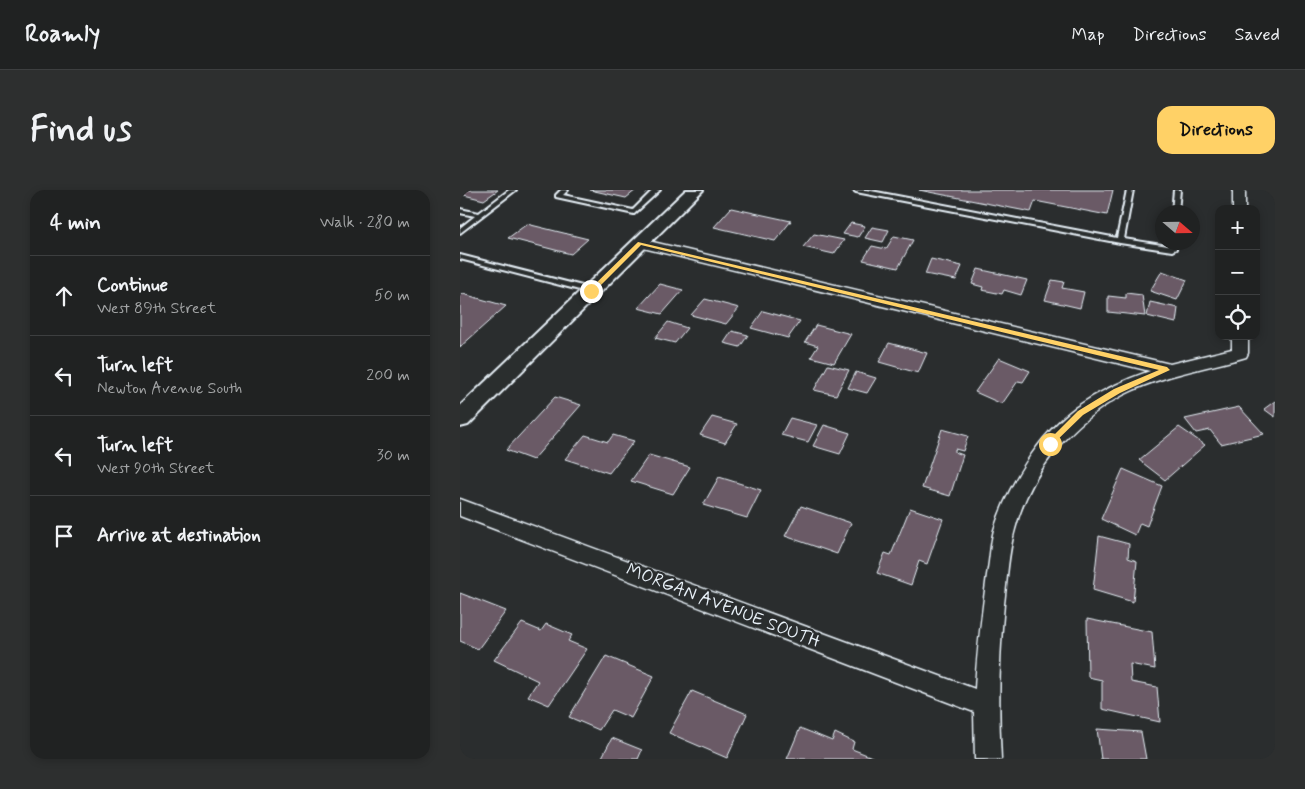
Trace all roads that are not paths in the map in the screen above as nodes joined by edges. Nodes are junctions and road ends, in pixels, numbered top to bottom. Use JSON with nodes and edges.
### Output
{"nodes":[{"id":1,"x":513,"y":190,"type":"edge"},
{"id":2,"x":565,"y":190,"type":"edge"},
{"id":3,"x":657,"y":190,"type":"edge"},
{"id":4,"x":694,"y":190,"type":"edge"},
{"id":5,"x":856,"y":190,"type":"edge"},
{"id":6,"x":1130,"y":190,"type":"edge"},
{"id":7,"x":1177,"y":190,"type":"edge"},
{"id":8,"x":1239,"y":190,"type":"edge"},
{"id":9,"x":1176,"y":205,"type":"edge"},
{"id":10,"x":1239,"y":205,"type":"edge"},
{"id":11,"x":460,"y":211,"type":"edge"},
{"id":12,"x":479,"y":215,"type":"junction"},
{"id":13,"x":460,"y":231,"type":"edge"},
{"id":14,"x":1120,"y":241,"type":"junction"},
{"id":15,"x":640,"y":243,"type":"junction"},
{"id":16,"x":1155,"y":246,"type":"edge"},
{"id":17,"x":461,"y":258,"type":"edge"},
{"id":18,"x":591,"y":291,"type":"junction"},
{"id":19,"x":1240,"y":340,"type":"edge"},
{"id":20,"x":1167,"y":370,"type":"junction"},
{"id":21,"x":460,"y":419,"type":"edge"},
{"id":22,"x":460,"y":507,"type":"edge"},
{"id":23,"x":987,"y":704,"type":"junction"},
{"id":24,"x":988,"y":759,"type":"edge"}],
"edges":[{"from":1,"to":12,"type":"lane"},
{"from":2,"to":3,"type":"lane"},
{"from":4,"to":15,"type":"street"},
{"from":5,"to":14,"type":"lane"},
{"from":6,"to":14,"type":"lane"},
{"from":7,"to":9,"type":"lane"},
{"from":8,"to":10,"type":"street"},
{"from":11,"to":12,"type":"lane"},
{"from":12,"to":13,"type":"lane"},
{"from":14,"to":16,"type":"lane"},
{"from":15,"to":18,"type":"street"},
{"from":15,"to":20,"type":"street"},
{"from":17,"to":18,"type":"lane"},
{"from":18,"to":21,"type":"street"},
{"from":19,"to":20,"type":"street"},
{"from":20,"to":23,"type":"street"},
{"from":22,"to":23,"type":"street","name":"MORGAN AVENUE SOUTH"},
{"from":23,"to":24,"type":"street"}]}
